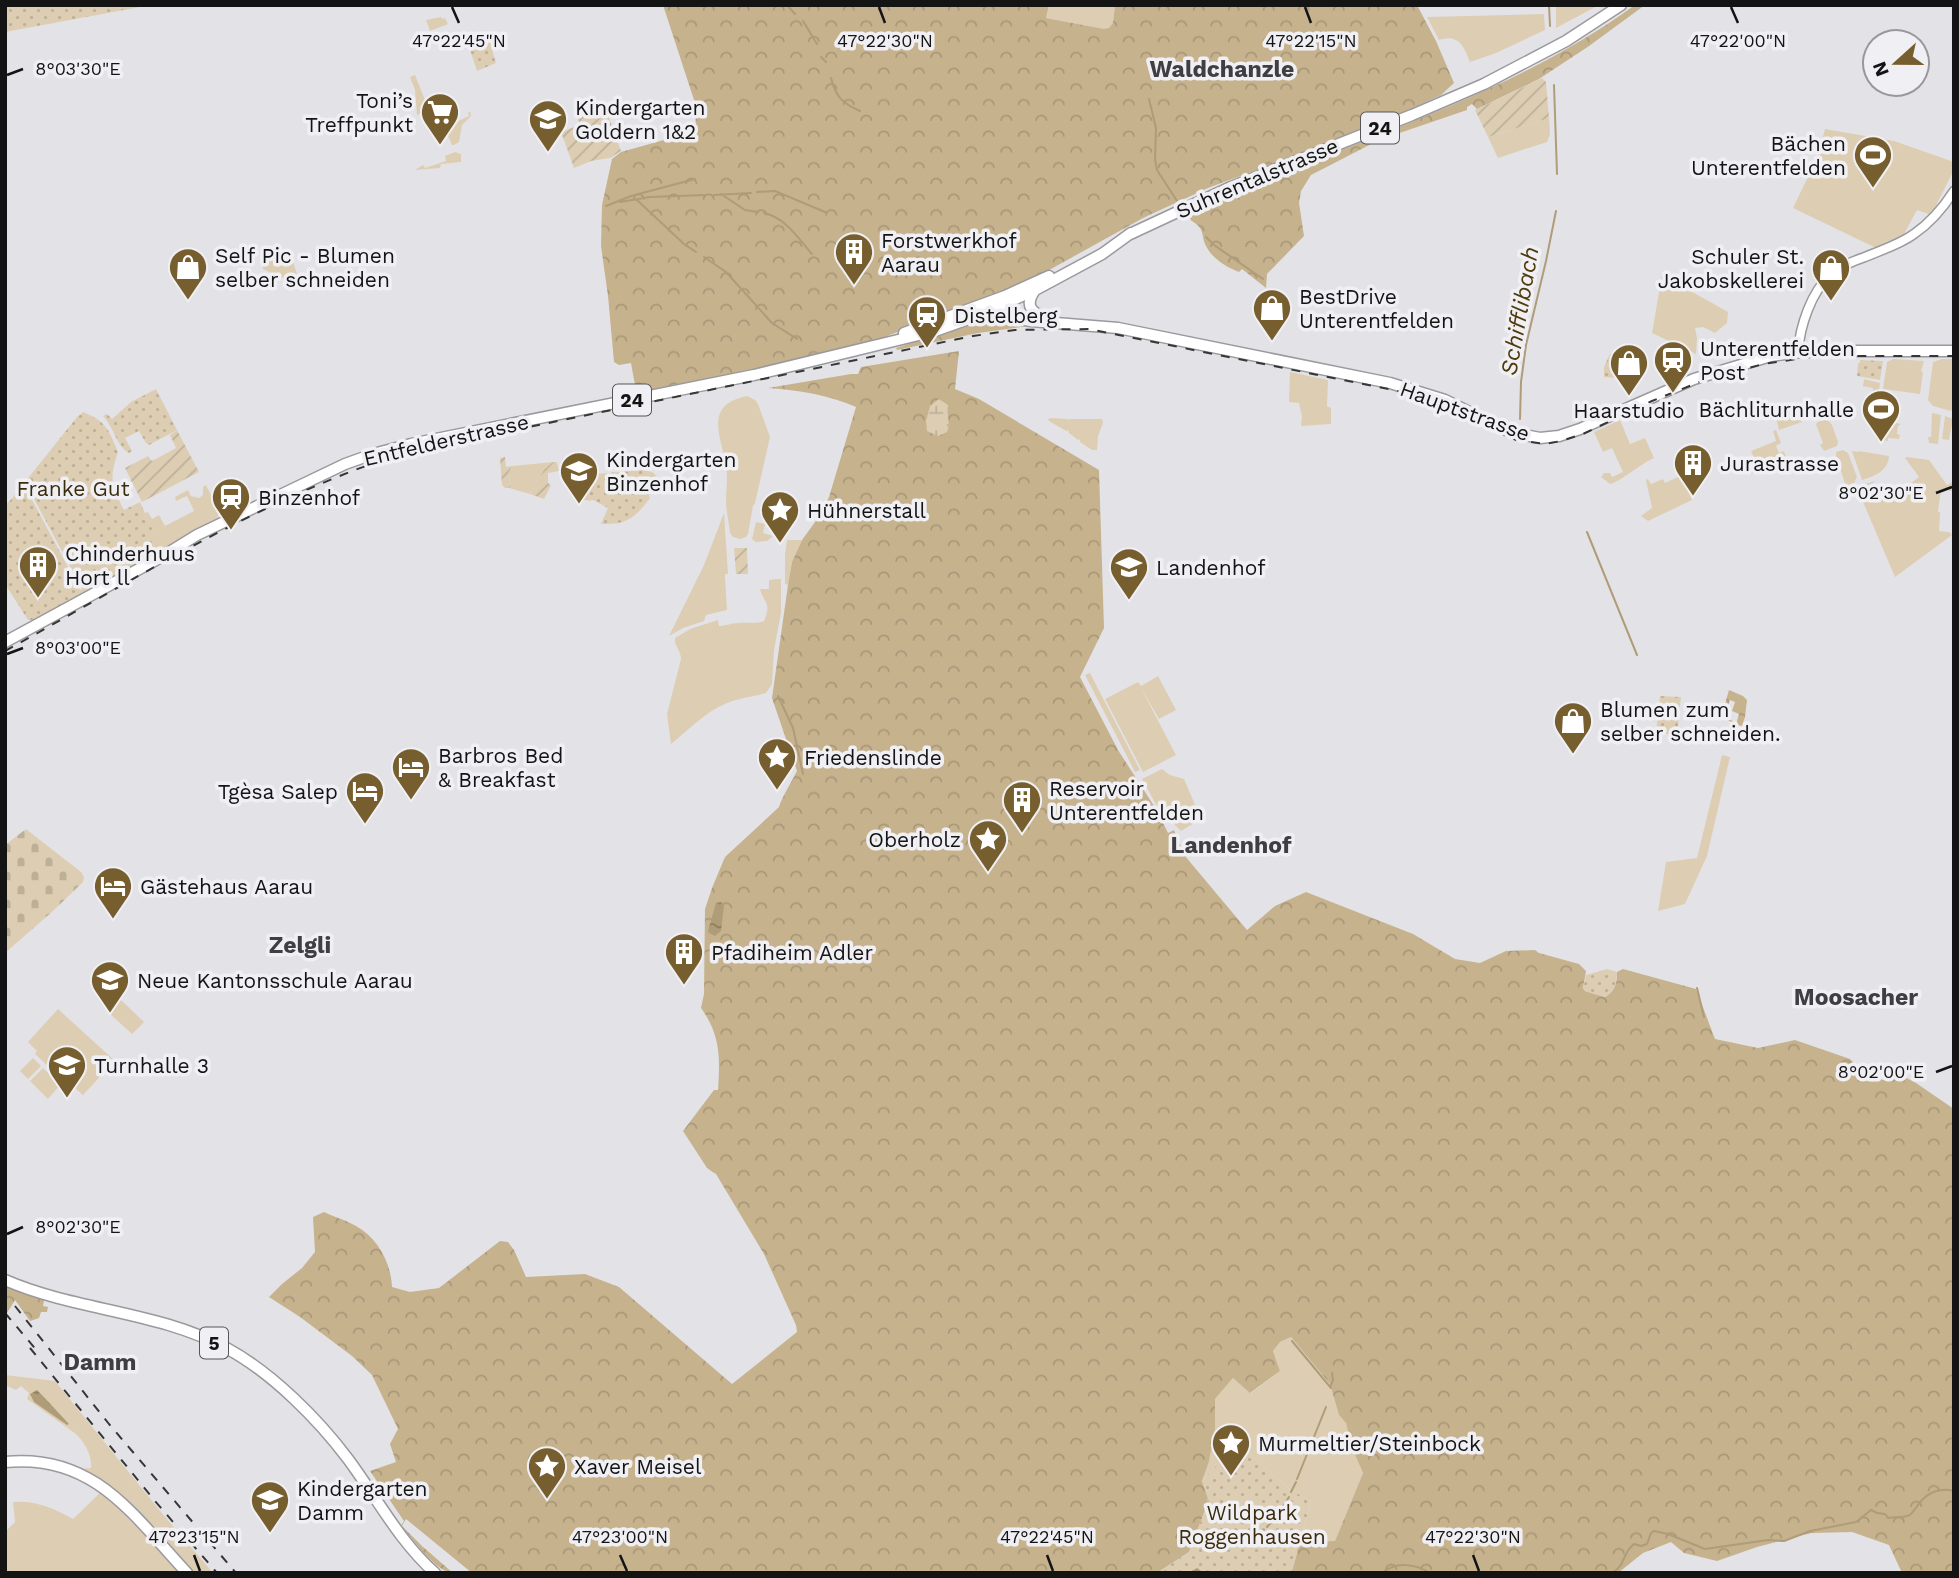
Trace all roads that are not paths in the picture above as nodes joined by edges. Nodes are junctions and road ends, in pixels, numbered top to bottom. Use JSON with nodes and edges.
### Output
{"nodes":[{"id":1,"x":1621,"y":5,"type":"edge"},
{"id":2,"x":1954,"y":191,"type":"edge"},
{"id":3,"x":1131,"y":233,"type":"junction"},
{"id":4,"x":1035,"y":290,"type":"junction"},
{"id":5,"x":1007,"y":300,"type":"junction"},
{"id":6,"x":980,"y":315,"type":"junction"},
{"id":7,"x":1015,"y":318,"type":"junction"},
{"id":8,"x":1051,"y":322,"type":"junction"},
{"id":9,"x":881,"y":343,"type":"junction"},
{"id":10,"x":1954,"y":351,"type":"edge"},
{"id":11,"x":1798,"y":352,"type":"junction"},
{"id":12,"x":5,"y":642,"type":"edge"},
{"id":13,"x":5,"y":1280,"type":"edge"},
{"id":14,"x":5,"y":1462,"type":"edge"},
{"id":15,"x":187,"y":1573,"type":"edge"},
{"id":16,"x":435,"y":1573,"type":"edge"}],
"edges":[{"from":1,"to":3,"type":"main road","name":"Suhrentalstrasse","number":"24"},
{"from":2,"to":11,"type":"street"},
{"from":3,"to":4,"type":"main road","name":"Entfelderstrasse","number":"24"},
{"from":3,"to":5,"type":"main road","name":"Suhrentalstrasse","number":"24"},
{"from":4,"to":5,"type":"main road","name":"Entfelderstrasse","number":"24"},
{"from":4,"to":8,"type":"main road"},
{"from":5,"to":6,"type":"main road","name":"Entfelderstrasse","number":"24"},
{"from":5,"to":7,"type":"main road"},
{"from":5,"to":8,"type":"main road"},
{"from":5,"to":9,"type":"main road","name":"Entfelderstrasse","number":"24"},
{"from":6,"to":7,"type":"main road","name":"Hauptstrasse"},
{"from":6,"to":9,"type":"main road","name":"Entfelderstrasse","number":"24"},
{"from":7,"to":8,"type":"main road","name":"Hauptstrasse"},
{"from":8,"to":11,"type":"main road","name":"Hauptstrasse"},
{"from":9,"to":12,"type":"main road","name":"Entfelderstrasse","number":"24"},
{"from":10,"to":11,"type":"main road","name":"Hauptstrasse"},
{"from":13,"to":16,"type":"main road","number":"5"},
{"from":14,"to":15,"type":"main road"}]}
